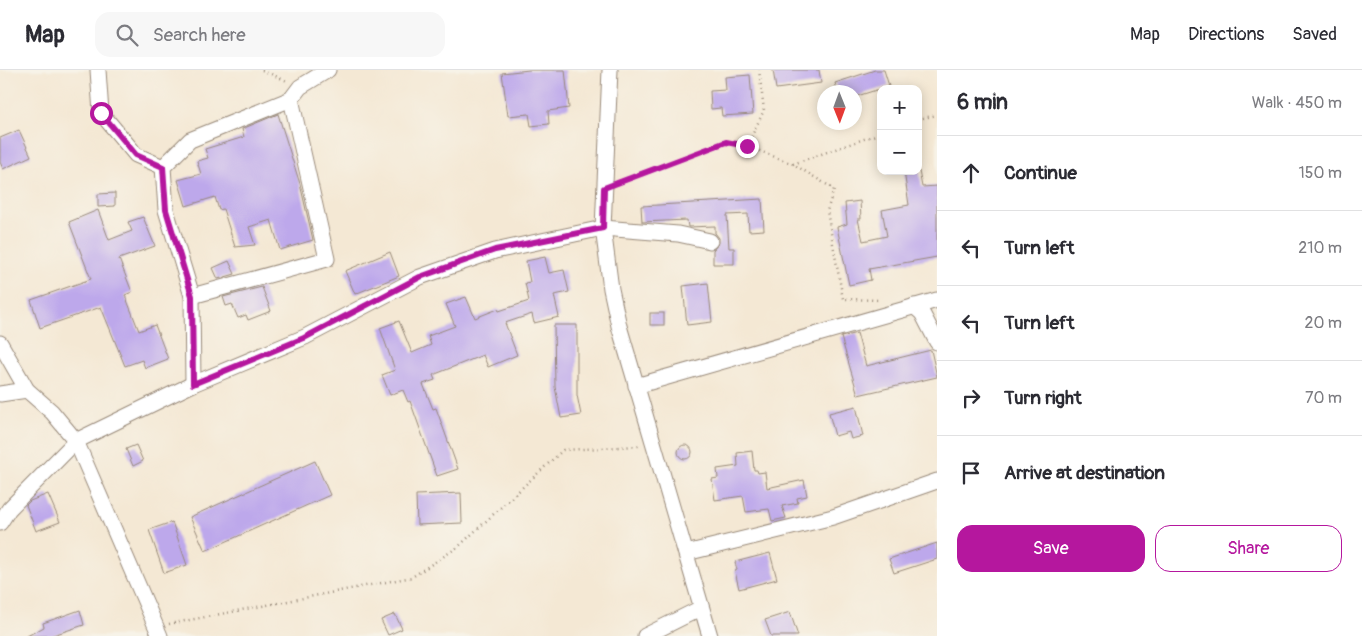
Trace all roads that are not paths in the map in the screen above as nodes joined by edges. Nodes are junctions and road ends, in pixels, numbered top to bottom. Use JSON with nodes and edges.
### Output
{"nodes":[{"id":1,"x":98,"y":70,"type":"edge"},
{"id":2,"x":328,"y":70,"type":"edge"},
{"id":3,"x":610,"y":70,"type":"edge"},
{"id":4,"x":295,"y":93,"type":"junction"},
{"id":5,"x":163,"y":167,"type":"junction"},
{"id":6,"x":603,"y":228,"type":"junction"},
{"id":7,"x":710,"y":241,"type":"dead end"},
{"id":8,"x":192,"y":296,"type":"junction"},
{"id":9,"x":937,"y":300,"type":"edge"},
{"id":10,"x":914,"y":306,"type":"junction"},
{"id":11,"x":937,"y":342,"type":"edge"},
{"id":12,"x":0,"y":343,"type":"edge"},
{"id":13,"x":193,"y":384,"type":"junction"},
{"id":14,"x":636,"y":386,"type":"junction"},
{"id":15,"x":27,"y":390,"type":"junction"},
{"id":16,"x":0,"y":394,"type":"edge"},
{"id":17,"x":76,"y":441,"type":"junction"},
{"id":18,"x":937,"y":481,"type":"edge"},
{"id":19,"x":0,"y":523,"type":"edge"},
{"id":20,"x":686,"y":554,"type":"junction"},
{"id":21,"x":701,"y":608,"type":"junction"},
{"id":22,"x":158,"y":631,"type":"edge"},
{"id":23,"x":645,"y":636,"type":"edge"},
{"id":24,"x":710,"y":636,"type":"edge"}],
"edges":[{"from":1,"to":5,"type":"street"},
{"from":2,"to":4,"type":"street"},
{"from":3,"to":6,"type":"street"},
{"from":4,"to":5,"type":"street"},
{"from":4,"to":8,"type":"street"},
{"from":5,"to":8,"type":"street"},
{"from":6,"to":7,"type":"street"},
{"from":6,"to":13,"type":"street"},
{"from":6,"to":14,"type":"street"},
{"from":8,"to":13,"type":"street"},
{"from":9,"to":10,"type":"street"},
{"from":10,"to":11,"type":"street"},
{"from":10,"to":14,"type":"street"},
{"from":12,"to":15,"type":"street"},
{"from":13,"to":17,"type":"street"},
{"from":14,"to":20,"type":"street"},
{"from":15,"to":16,"type":"street"},
{"from":15,"to":17,"type":"street"},
{"from":17,"to":19,"type":"street"},
{"from":17,"to":22,"type":"street"},
{"from":18,"to":20,"type":"street"},
{"from":20,"to":21,"type":"street"},
{"from":21,"to":23,"type":"street"},
{"from":21,"to":24,"type":"street"}]}
